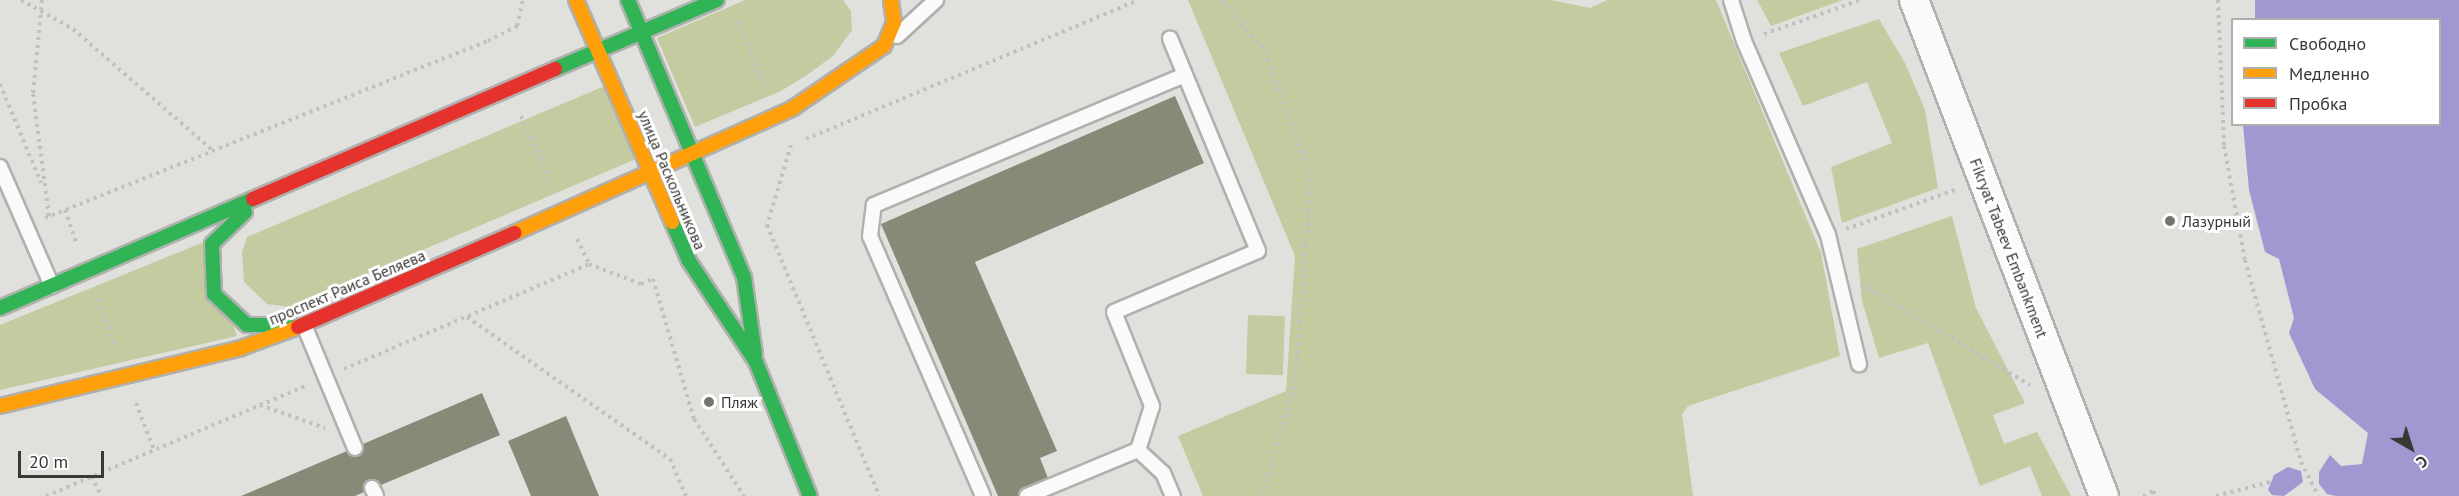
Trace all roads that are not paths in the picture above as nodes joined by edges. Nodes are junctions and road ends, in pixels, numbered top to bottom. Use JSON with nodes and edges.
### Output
{"nodes":[{"id":1,"x":576,"y":0,"type":"edge"},
{"id":2,"x":628,"y":0,"type":"edge"},
{"id":3,"x":717,"y":0,"type":"edge"},
{"id":4,"x":891,"y":0,"type":"edge"},
{"id":5,"x":936,"y":0,"type":"edge"},
{"id":6,"x":1731,"y":0,"type":"edge"},
{"id":7,"x":1914,"y":0,"type":"edge"},
{"id":8,"x":643,"y":33,"type":"junction"},
{"id":9,"x":1170,"y":39,"type":"dead end"},
{"id":10,"x":884,"y":46,"type":"junction"},
{"id":11,"x":600,"y":53,"type":"junction"},
{"id":12,"x":1185,"y":75,"type":"junction"},
{"id":13,"x":692,"y":156,"type":"junction"},
{"id":14,"x":0,"y":167,"type":"edge"},
{"id":15,"x":652,"y":172,"type":"junction"},
{"id":16,"x":257,"y":200,"type":"junction"},
{"id":17,"x":52,"y":286,"type":"junction"},
{"id":18,"x":0,"y":308,"type":"edge"},
{"id":19,"x":304,"y":325,"type":"junction"},
{"id":20,"x":756,"y":362,"type":"junction"},
{"id":21,"x":1859,"y":364,"type":"dead end"},
{"id":22,"x":0,"y":406,"type":"edge"},
{"id":23,"x":353,"y":443,"type":"road end"},
{"id":24,"x":1138,"y":450,"type":"junction"},
{"id":25,"x":810,"y":496,"type":"edge"},
{"id":26,"x":983,"y":496,"type":"edge"},
{"id":27,"x":1027,"y":496,"type":"edge"},
{"id":28,"x":1173,"y":496,"type":"edge"},
{"id":29,"x":2104,"y":496,"type":"edge"}],
"edges":[{"from":1,"to":11,"type":"street","name":"улица Раскольникова"},
{"from":2,"to":8,"type":"street","name":"улица Раскольникова"},
{"from":3,"to":8,"type":"street"},
{"from":4,"to":10,"type":"street"},
{"from":5,"to":10,"type":"lane"},
{"from":6,"to":21,"type":"lane"},
{"from":7,"to":29,"type":"street","name":"Fikryat Tabeev Embankment"},
{"from":8,"to":11,"type":"street"},
{"from":8,"to":13,"type":"street","name":"улица Раскольникова"},
{"from":9,"to":12,"type":"lane"},
{"from":10,"to":13,"type":"street","name":"проспект Раиса Беляева"},
{"from":11,"to":15,"type":"street","name":"улица Раскольникова"},
{"from":11,"to":16,"type":"street"},
{"from":12,"to":24,"type":"lane"},
{"from":12,"to":26,"type":"lane"},
{"from":13,"to":15,"type":"street","name":"проспект Раиса Беляева"},
{"from":13,"to":20,"type":"street","name":"улица Раскольникова"},
{"from":14,"to":17,"type":"lane"},
{"from":15,"to":19,"type":"street","name":"проспект Раиса Беляева"},
{"from":15,"to":20,"type":"street","name":"улица Раскольникова"},
{"from":16,"to":17,"type":"street"},
{"from":16,"to":19,"type":"street"},
{"from":17,"to":18,"type":"street"},
{"from":19,"to":22,"type":"street","name":"проспект Раиса Беляева"},
{"from":19,"to":23,"type":"lane"},
{"from":20,"to":25,"type":"street","name":"улица Раскольникова"},
{"from":24,"to":27,"type":"lane"},
{"from":24,"to":28,"type":"lane"}]}
